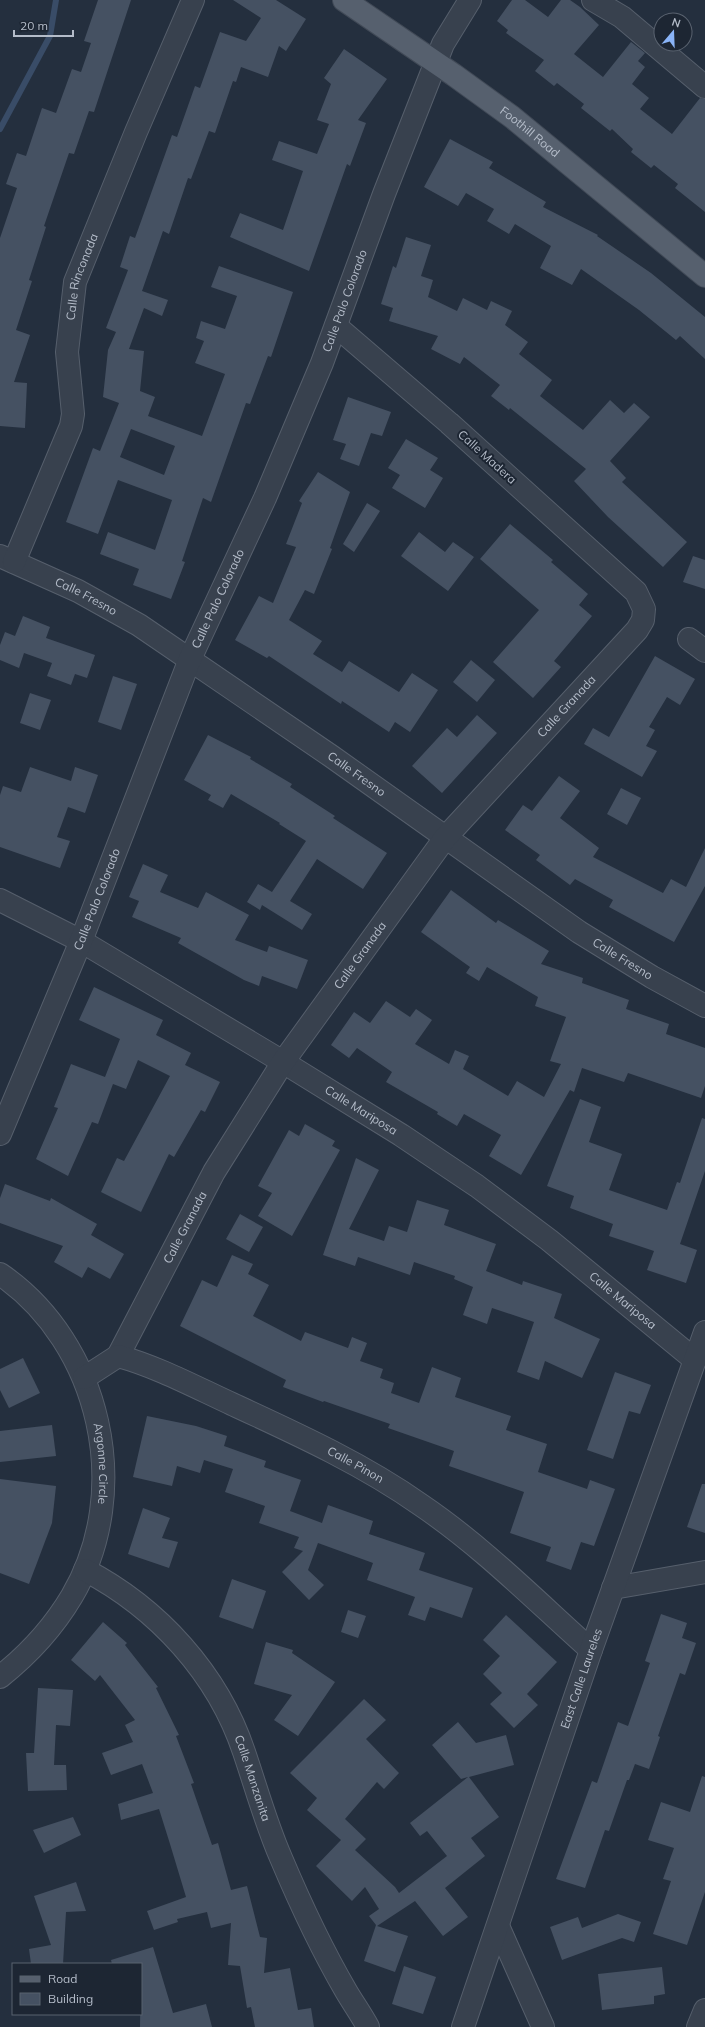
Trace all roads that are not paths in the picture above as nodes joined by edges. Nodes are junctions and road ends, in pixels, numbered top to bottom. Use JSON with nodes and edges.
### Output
{"nodes":[{"id":1,"x":193,"y":0,"type":"edge"},
{"id":2,"x":344,"y":0,"type":"edge"},
{"id":3,"x":470,"y":0,"type":"edge"},
{"id":4,"x":593,"y":0,"type":"edge"},
{"id":5,"x":436,"y":63,"type":"junction"},
{"id":6,"x":705,"y":87,"type":"edge"},
{"id":7,"x":705,"y":276,"type":"edge"},
{"id":8,"x":336,"y":326,"type":"junction"},
{"id":9,"x":7,"y":559,"type":"edge"},
{"id":10,"x":636,"y":592,"type":"joint"},
{"id":11,"x":190,"y":659,"type":"junction"},
{"id":12,"x":445,"y":838,"type":"junction"},
{"id":13,"x":0,"y":900,"type":"edge"},
{"id":14,"x":81,"y":941,"type":"junction"},
{"id":15,"x":705,"y":1006,"type":"edge"},
{"id":16,"x":282,"y":1062,"type":"junction"},
{"id":17,"x":0,"y":1134,"type":"edge"},
{"id":18,"x":0,"y":1274,"type":"edge"},
{"id":19,"x":705,"y":1332,"type":"edge"},
{"id":20,"x":118,"y":1356,"type":"junction"},
{"id":21,"x":695,"y":1360,"type":"junction"},
{"id":22,"x":84,"y":1378,"type":"junction"},
{"id":23,"x":85,"y":1570,"type":"junction"},
{"id":24,"x":705,"y":1572,"type":"edge"},
{"id":25,"x":613,"y":1588,"type":"junction"},
{"id":26,"x":591,"y":1650,"type":"junction"},
{"id":27,"x":0,"y":1677,"type":"edge"},
{"id":28,"x":498,"y":1926,"type":"junction"},
{"id":29,"x":705,"y":2010,"type":"edge"},
{"id":30,"x":368,"y":2027,"type":"edge"},
{"id":31,"x":463,"y":2027,"type":"edge"},
{"id":32,"x":543,"y":2027,"type":"edge"},
{"id":33,"x":698,"y":2027,"type":"edge"}],
"edges":[{"from":1,"to":9,"type":"street","name":"Calle Rinconada"},
{"from":2,"to":5,"type":"main road","name":"Foothill Road"},
{"from":3,"to":5,"type":"street","name":"Calle Palo Colorado"},
{"from":4,"to":6,"type":"street"},
{"from":5,"to":7,"type":"main road","name":"Foothill Road"},
{"from":5,"to":8,"type":"street","name":"Calle Palo Colorado"},
{"from":8,"to":10,"type":"street","name":"Calle Madera"},
{"from":8,"to":11,"type":"street","name":"Calle Palo Colorado"},
{"from":9,"to":11,"type":"street","name":"Calle Fresno"},
{"from":10,"to":12,"type":"street","name":"Calle Granada"},
{"from":11,"to":12,"type":"street","name":"Calle Fresno"},
{"from":11,"to":14,"type":"street","name":"Calle Palo Colorado"},
{"from":12,"to":15,"type":"street","name":"Calle Fresno"},
{"from":12,"to":16,"type":"street","name":"Calle Granada"},
{"from":13,"to":14,"type":"street","name":"Calle Mariposa"},
{"from":14,"to":16,"type":"street","name":"Calle Mariposa"},
{"from":14,"to":17,"type":"street","name":"Calle Palo Colorado"},
{"from":16,"to":20,"type":"street","name":"Calle Granada"},
{"from":16,"to":21,"type":"street","name":"Calle Mariposa"},
{"from":18,"to":22,"type":"street","name":"Argonne Circle"},
{"from":19,"to":21,"type":"street","name":"East Calle Laureles"},
{"from":20,"to":22,"type":"street"},
{"from":20,"to":26,"type":"street","name":"Calle Pinon"},
{"from":21,"to":25,"type":"street","name":"East Calle Laureles"},
{"from":22,"to":23,"type":"street","name":"Argonne Circle"},
{"from":23,"to":27,"type":"street","name":"Argonne Circle"},
{"from":23,"to":30,"type":"street","name":"Calle Manzanita"},
{"from":24,"to":25,"type":"street"},
{"from":25,"to":26,"type":"street","name":"East Calle Laureles"},
{"from":26,"to":28,"type":"street","name":"East Calle Laureles"},
{"from":28,"to":31,"type":"street","name":"East Calle Laureles"},
{"from":28,"to":32,"type":"street"},
{"from":29,"to":33,"type":"street"}]}
